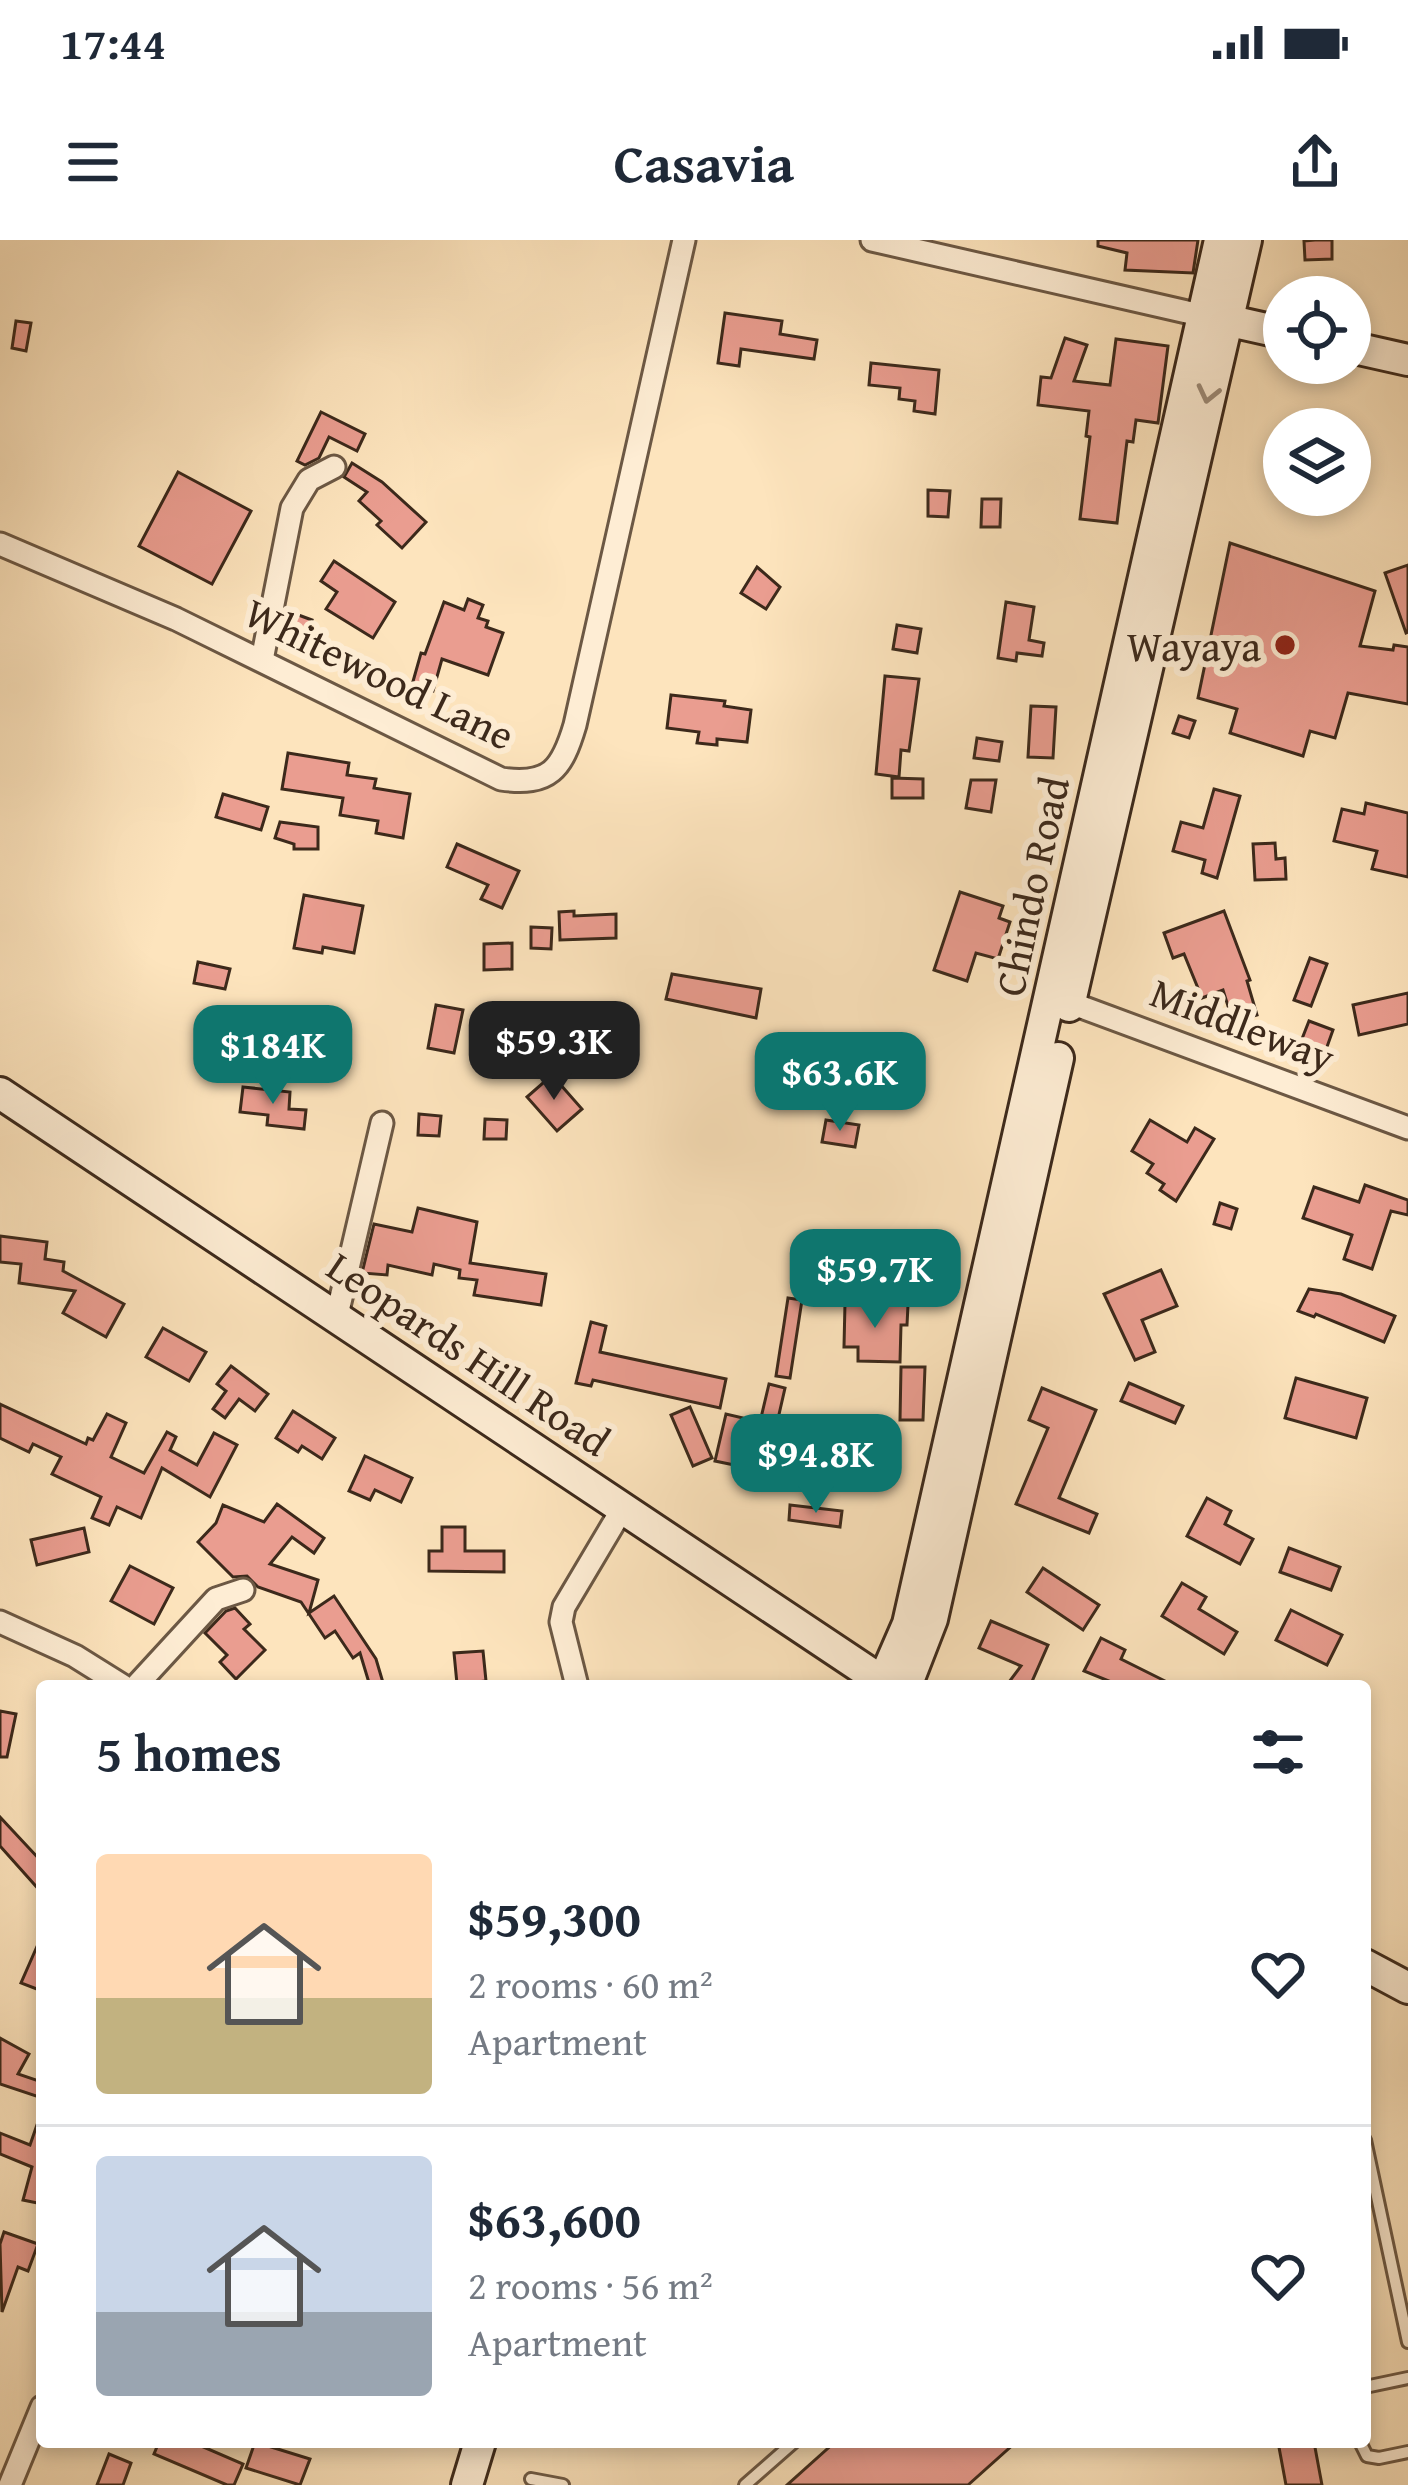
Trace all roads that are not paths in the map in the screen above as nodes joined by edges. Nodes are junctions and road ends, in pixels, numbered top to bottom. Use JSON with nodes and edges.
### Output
{"nodes":[{"id":1,"x":684,"y":240,"type":"edge"},
{"id":2,"x":872,"y":240,"type":"edge"},
{"id":3,"x":1220,"y":240,"type":"edge"},
{"id":4,"x":1246,"y":240,"type":"edge"},
{"id":5,"x":1213,"y":317,"type":"junction"},
{"id":6,"x":1263,"y":328,"type":"edge"},
{"id":7,"x":1371,"y":352,"type":"edge"},
{"id":8,"x":1408,"y":360,"type":"edge"},
{"id":9,"x":334,"y":467,"type":"dead end"},
{"id":10,"x":0,"y":544,"type":"edge"},
{"id":11,"x":262,"y":660,"type":"junction"},
{"id":12,"x":1060,"y":999,"type":"junction"},
{"id":13,"x":0,"y":1093,"type":"edge"},
{"id":14,"x":382,"y":1123,"type":"dead end"},
{"id":15,"x":1408,"y":1128,"type":"edge"},
{"id":16,"x":338,"y":1316,"type":"junction"},
{"id":17,"x":624,"y":1506,"type":"junction"},
{"id":18,"x":243,"y":1590,"type":"dead end"},
{"id":19,"x":0,"y":1622,"type":"edge"},
{"id":20,"x":915,"y":1638,"type":"junction"},
{"id":21,"x":838,"y":1651,"type":"junction"},
{"id":22,"x":113,"y":1680,"type":"edge"},
{"id":23,"x":142,"y":1680,"type":"edge"},
{"id":24,"x":576,"y":1680,"type":"edge"},
{"id":25,"x":877,"y":1680,"type":"edge"},
{"id":26,"x":887,"y":1680,"type":"edge"},
{"id":27,"x":926,"y":1680,"type":"edge"},
{"id":28,"x":1371,"y":1968,"type":"edge"},
{"id":29,"x":1408,"y":1988,"type":"edge"},
{"id":30,"x":1371,"y":2168,"type":"edge"},
{"id":31,"x":1408,"y":2342,"type":"edge"},
{"id":32,"x":1408,"y":2378,"type":"edge"},
{"id":33,"x":1371,"y":2386,"type":"edge"},
{"id":34,"x":36,"y":2422,"type":"edge"},
{"id":35,"x":461,"y":2448,"type":"edge"},
{"id":36,"x":478,"y":2448,"type":"edge"},
{"id":37,"x":787,"y":2448,"type":"edge"},
{"id":38,"x":1363,"y":2448,"type":"edge"},
{"id":39,"x":1408,"y":2452,"type":"edge"},
{"id":40,"x":531,"y":2479,"type":"dead end"},
{"id":41,"x":10,"y":2485,"type":"edge"},
{"id":42,"x":449,"y":2485,"type":"edge"},
{"id":43,"x":467,"y":2485,"type":"edge"},
{"id":44,"x":562,"y":2485,"type":"edge"},
{"id":45,"x":745,"y":2485,"type":"edge"}],
"edges":[{"from":1,"to":11,"type":"street","name":"Whitewood Lane"},
{"from":2,"to":5,"type":"street"},
{"from":3,"to":5,"type":"main road","name":"Chindo Road"},
{"from":4,"to":5,"type":"main road","name":"Chindo Road"},
{"from":5,"to":6,"type":"main road"},
{"from":5,"to":12,"type":"main road","name":"Chindo Road"},
{"from":7,"to":8,"type":"main road"},
{"from":9,"to":11,"type":"street"},
{"from":10,"to":11,"type":"street","name":"Whitewood Lane"},
{"from":12,"to":15,"type":"street","name":"Middleway"},
{"from":12,"to":20,"type":"main road","name":"Chindo Road"},
{"from":13,"to":16,"type":"main road","name":"Leopards Hill Road"},
{"from":14,"to":16,"type":"street"},
{"from":16,"to":17,"type":"main road","name":"Leopards Hill Road"},
{"from":17,"to":21,"type":"main road","name":"Leopards Hill Road"},
{"from":17,"to":24,"type":"street"},
{"from":18,"to":23,"type":"street"},
{"from":19,"to":22,"type":"street"},
{"from":20,"to":21,"type":"main road"},
{"from":20,"to":26,"type":"main road","name":"Chindo Road"},
{"from":20,"to":27,"type":"main road"},
{"from":21,"to":25,"type":"main road","name":"Leopards Hill Road"},
{"from":28,"to":29,"type":"main road"},
{"from":30,"to":31,"type":"lane"},
{"from":32,"to":33,"type":"lane"},
{"from":34,"to":41,"type":"street"},
{"from":35,"to":42,"type":"main road"},
{"from":36,"to":43,"type":"main road"},
{"from":37,"to":45,"type":"lane"},
{"from":38,"to":39,"type":"lane"},
{"from":40,"to":44,"type":"lane"}]}
